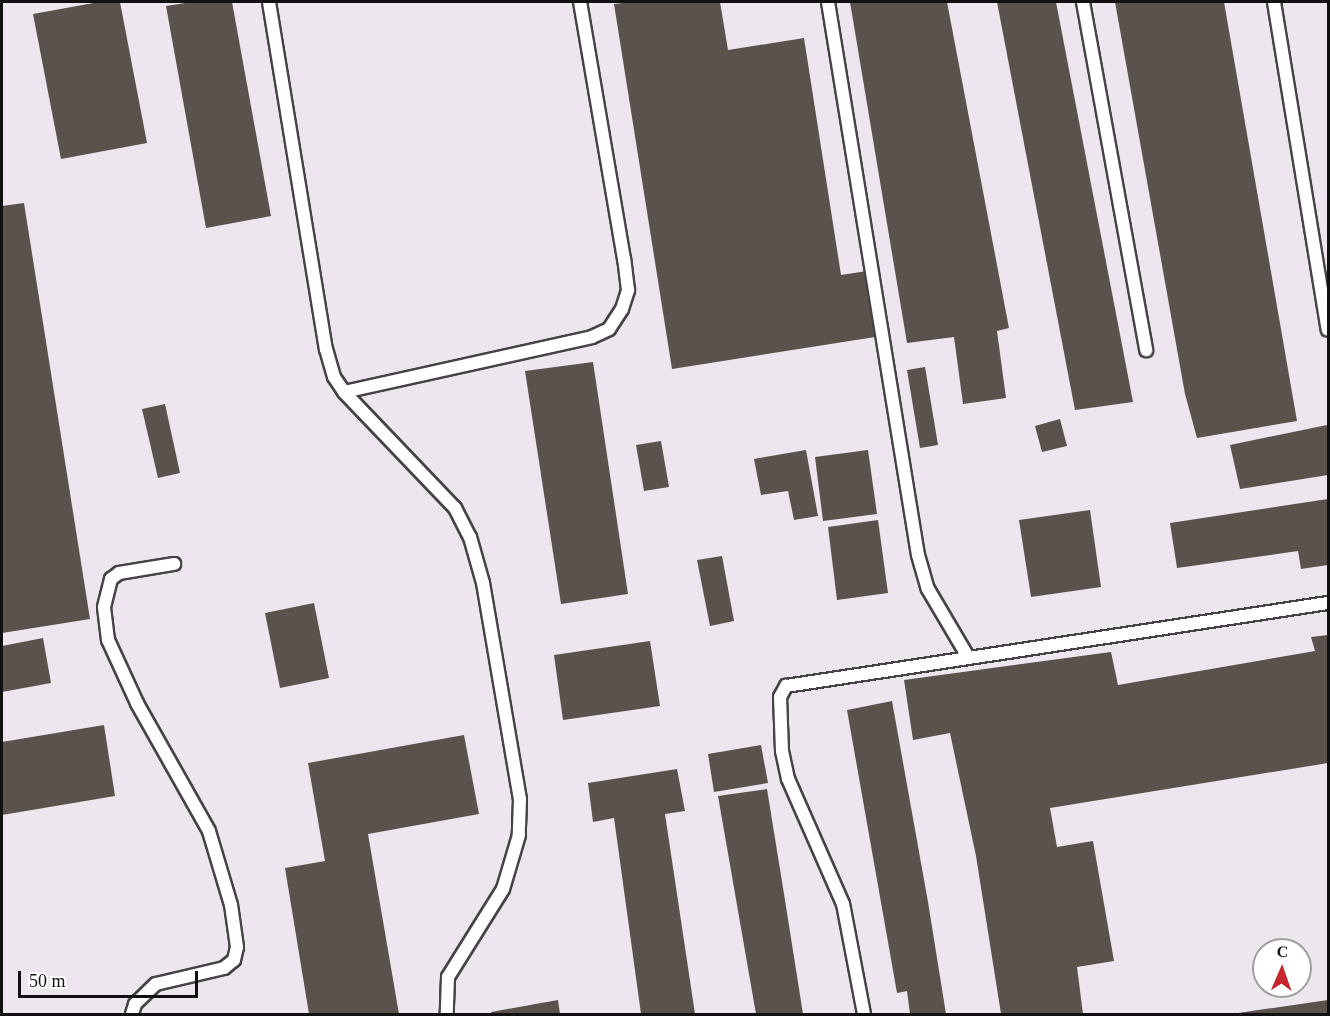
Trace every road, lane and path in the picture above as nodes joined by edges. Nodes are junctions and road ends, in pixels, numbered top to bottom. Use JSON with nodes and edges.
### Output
{"nodes":[{"id":1,"x":269,"y":2,"type":"edge"},
{"id":2,"x":580,"y":2,"type":"edge"},
{"id":3,"x":828,"y":2,"type":"edge"},
{"id":4,"x":1083,"y":2,"type":"edge"},
{"id":5,"x":1274,"y":2,"type":"edge"},
{"id":6,"x":1324,"y":279,"type":"edge"},
{"id":7,"x":1328,"y":330,"type":"edge"},
{"id":8,"x":1146,"y":350,"type":"dead end"},
{"id":9,"x":344,"y":392,"type":"junction"},
{"id":10,"x":174,"y":564,"type":"dead end"},
{"id":11,"x":1329,"y":603,"type":"edge"},
{"id":12,"x":968,"y":657,"type":"junction"},
{"id":13,"x":132,"y":1014,"type":"edge"},
{"id":14,"x":447,"y":1014,"type":"edge"},
{"id":15,"x":864,"y":1014,"type":"edge"}],
"edges":[{"from":1,"to":9,"type":"lane"},
{"from":2,"to":9,"type":"lane"},
{"from":3,"to":12,"type":"lane"},
{"from":4,"to":8,"type":"lane"},
{"from":5,"to":6,"type":"lane"},
{"from":6,"to":7,"type":"lane"},
{"from":9,"to":14,"type":"lane"},
{"from":10,"to":13,"type":"lane"},
{"from":11,"to":12,"type":"lane"},
{"from":12,"to":15,"type":"lane"}]}
